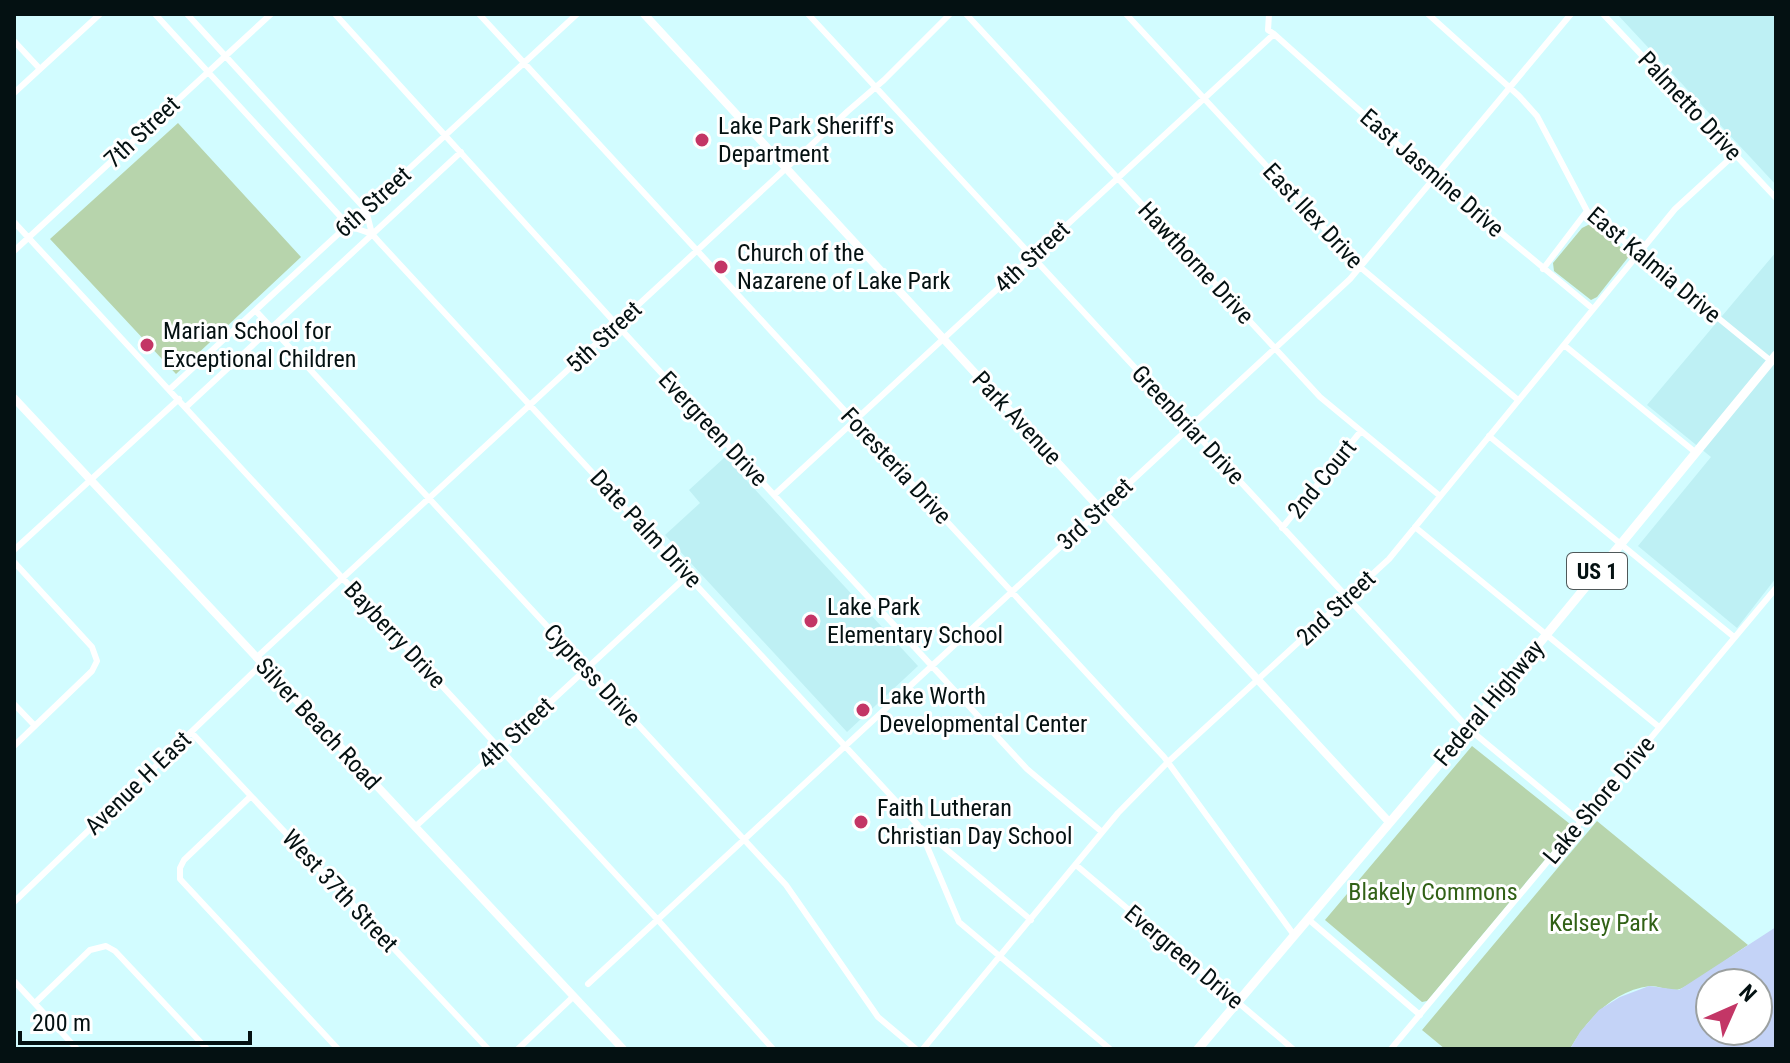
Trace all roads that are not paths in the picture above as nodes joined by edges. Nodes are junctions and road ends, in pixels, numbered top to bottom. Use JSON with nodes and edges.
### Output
{"nodes":[{"id":1,"x":100,"y":14,"type":"edge"},
{"id":2,"x":155,"y":14,"type":"edge"},
{"id":3,"x":187,"y":14,"type":"edge"},
{"id":4,"x":271,"y":14,"type":"edge"},
{"id":5,"x":335,"y":14,"type":"edge"},
{"id":6,"x":479,"y":14,"type":"edge"},
{"id":7,"x":577,"y":14,"type":"edge"},
{"id":8,"x":644,"y":14,"type":"edge"},
{"id":9,"x":808,"y":14,"type":"edge"},
{"id":10,"x":950,"y":14,"type":"edge"},
{"id":11,"x":966,"y":14,"type":"edge"},
{"id":12,"x":1126,"y":14,"type":"edge"},
{"id":13,"x":1269,"y":14,"type":"edge"},
{"id":14,"x":1428,"y":14,"type":"edge"},
{"id":15,"x":1571,"y":14,"type":"edge"},
{"id":16,"x":1603,"y":14,"type":"edge"},
{"id":17,"x":1274,"y":34,"type":"junction"},
{"id":18,"x":14,"y":41,"type":"edge"},
{"id":19,"x":225,"y":56,"type":"junction"},
{"id":20,"x":524,"y":63,"type":"junction"},
{"id":21,"x":40,"y":69,"type":"junction"},
{"id":22,"x":207,"y":72,"type":"junction"},
{"id":23,"x":876,"y":87,"type":"junction"},
{"id":24,"x":1510,"y":89,"type":"junction"},
{"id":25,"x":14,"y":93,"type":"edge"},
{"id":26,"x":1204,"y":98,"type":"junction"},
{"id":27,"x":447,"y":135,"type":"junction"},
{"id":28,"x":461,"y":152,"type":"junction"},
{"id":29,"x":1735,"y":154,"type":"junction"},
{"id":30,"x":787,"y":170,"type":"junction"},
{"id":31,"x":1434,"y":177,"type":"junction"},
{"id":32,"x":1118,"y":178,"type":"junction"},
{"id":33,"x":1776,"y":198,"type":"edge"},
{"id":34,"x":366,"y":210,"type":"junction"},
{"id":35,"x":1587,"y":211,"type":"junction"},
{"id":36,"x":14,"y":222,"type":"edge"},
{"id":37,"x":349,"y":226,"type":"junction"},
{"id":38,"x":372,"y":234,"type":"junction"},
{"id":39,"x":28,"y":238,"type":"junction"},
{"id":40,"x":14,"y":251,"type":"edge"},
{"id":41,"x":697,"y":251,"type":"junction"},
{"id":42,"x":1639,"y":253,"type":"junction"},
{"id":43,"x":1032,"y":257,"type":"junction"},
{"id":44,"x":1360,"y":267,"type":"junction"},
{"id":45,"x":1543,"y":269,"type":"junction"},
{"id":46,"x":1593,"y":309,"type":"junction"},
{"id":47,"x":256,"y":311,"type":"junction"},
{"id":48,"x":617,"y":325,"type":"junction"},
{"id":49,"x":272,"y":328,"type":"junction"},
{"id":50,"x":943,"y":339,"type":"junction"},
{"id":51,"x":1564,"y":345,"type":"junction"},
{"id":52,"x":1275,"y":348,"type":"junction"},
{"id":53,"x":1774,"y":358,"type":"edge"},
{"id":54,"x":170,"y":389,"type":"junction"},
{"id":55,"x":14,"y":398,"type":"edge"},
{"id":56,"x":179,"y":399,"type":"junction"},
{"id":57,"x":1518,"y":400,"type":"junction"},
{"id":58,"x":531,"y":405,"type":"junction"},
{"id":59,"x":186,"y":407,"type":"junction"},
{"id":60,"x":854,"y":421,"type":"junction"},
{"id":61,"x":1190,"y":427,"type":"junction"},
{"id":62,"x":1361,"y":431,"type":"junction"},
{"id":63,"x":1489,"y":436,"type":"junction"},
{"id":64,"x":1695,"y":452,"type":"junction"},
{"id":65,"x":90,"y":478,"type":"junction"},
{"id":66,"x":774,"y":495,"type":"junction"},
{"id":67,"x":1440,"y":496,"type":"junction"},
{"id":68,"x":429,"y":499,"type":"junction"},
{"id":69,"x":1101,"y":509,"type":"junction"},
{"id":70,"x":1415,"y":527,"type":"junction"},
{"id":71,"x":1282,"y":528,"type":"junction"},
{"id":72,"x":1620,"y":543,"type":"junction"},
{"id":73,"x":14,"y":550,"type":"edge"},
{"id":74,"x":14,"y":562,"type":"edge"},
{"id":75,"x":688,"y":575,"type":"junction"},
{"id":76,"x":343,"y":578,"type":"junction"},
{"id":77,"x":1776,"y":588,"type":"edge"},
{"id":78,"x":1012,"y":591,"type":"junction"},
{"id":79,"x":1347,"y":597,"type":"junction"},
{"id":80,"x":1546,"y":634,"type":"junction"},
{"id":81,"x":1734,"y":637,"type":"junction"},
{"id":82,"x":259,"y":661,"type":"junction"},
{"id":83,"x":932,"y":665,"type":"junction"},
{"id":84,"x":586,"y":669,"type":"junction"},
{"id":85,"x":1258,"y":679,"type":"junction"},
{"id":86,"x":14,"y":704,"type":"edge"},
{"id":87,"x":35,"y":726,"type":"junction"},
{"id":88,"x":1659,"y":727,"type":"junction"},
{"id":89,"x":1469,"y":729,"type":"junction"},
{"id":90,"x":191,"y":732,"type":"junction"},
{"id":91,"x":845,"y":745,"type":"junction"},
{"id":92,"x":14,"y":746,"type":"edge"},
{"id":93,"x":500,"y":749,"type":"junction"},
{"id":94,"x":1168,"y":762,"type":"junction"},
{"id":95,"x":251,"y":796,"type":"junction"},
{"id":96,"x":1389,"y":822,"type":"junction"},
{"id":97,"x":1581,"y":822,"type":"junction"},
{"id":98,"x":918,"y":825,"type":"junction"},
{"id":99,"x":415,"y":827,"type":"junction"},
{"id":100,"x":1102,"y":832,"type":"junction"},
{"id":101,"x":743,"y":839,"type":"junction"},
{"id":102,"x":1076,"y":865,"type":"junction"},
{"id":103,"x":14,"y":902,"type":"edge"},
{"id":104,"x":657,"y":919,"type":"junction"},
{"id":105,"x":1308,"y":919,"type":"junction"},
{"id":106,"x":1031,"y":920,"type":"junction"},
{"id":107,"x":1294,"y":935,"type":"junction"},
{"id":108,"x":1002,"y":956,"type":"junction"},
{"id":109,"x":14,"y":981,"type":"edge"},
{"id":110,"x":588,"y":984,"type":"dead end"},
{"id":111,"x":574,"y":996,"type":"junction"},
{"id":112,"x":1237,"y":1002,"type":"junction"},
{"id":113,"x":35,"y":1003,"type":"junction"},
{"id":114,"x":1420,"y":1015,"type":"junction"},
{"id":115,"x":77,"y":1049,"type":"edge"},
{"id":116,"x":207,"y":1049,"type":"edge"},
{"id":117,"x":338,"y":1049,"type":"edge"},
{"id":118,"x":488,"y":1049,"type":"edge"},
{"id":119,"x":518,"y":1049,"type":"edge"},
{"id":120,"x":623,"y":1049,"type":"edge"},
{"id":121,"x":773,"y":1049,"type":"edge"},
{"id":122,"x":916,"y":1049,"type":"edge"},
{"id":123,"x":923,"y":1049,"type":"edge"},
{"id":124,"x":1110,"y":1049,"type":"edge"},
{"id":125,"x":1198,"y":1049,"type":"edge"},
{"id":126,"x":1293,"y":1049,"type":"edge"},
{"id":127,"x":1391,"y":1049,"type":"edge"}],
"edges":[{"from":1,"to":21,"type":"street"},
{"from":2,"to":22,"type":"street","name":"Date Palm Drive"},
{"from":3,"to":19,"type":"street","name":"Date Palm Drive"},
{"from":4,"to":19,"type":"street","name":"7th Street"},
{"from":5,"to":27,"type":"street","name":"Evergreen Drive"},
{"from":6,"to":20,"type":"street","name":"Foresteria Drive"},
{"from":7,"to":20,"type":"street","name":"6th Street"},
{"from":8,"to":30,"type":"street","name":"Park Avenue"},
{"from":9,"to":23,"type":"street","name":"Greenbriar Drive"},
{"from":10,"to":23,"type":"street","name":"5th Street"},
{"from":11,"to":32,"type":"street","name":"Hawthorne Drive"},
{"from":12,"to":26,"type":"street","name":"East Ilex Drive"},
{"from":13,"to":17,"type":"street"},
{"from":14,"to":24,"type":"street","name":"East Kalmia Drive"},
{"from":15,"to":24,"type":"street","name":"3rd Street"},
{"from":16,"to":29,"type":"street","name":"Palmetto Drive"},
{"from":17,"to":26,"type":"street","name":"4th Street"},
{"from":17,"to":31,"type":"street","name":"East Jasmine Drive"},
{"from":18,"to":21,"type":"street"},
{"from":19,"to":22,"type":"street","name":"7th Street"},
{"from":19,"to":34,"type":"street","name":"Date Palm Drive"},
{"from":20,"to":27,"type":"street","name":"6th Street"},
{"from":20,"to":41,"type":"street","name":"Foresteria Drive"},
{"from":21,"to":25,"type":"street"},
{"from":22,"to":37,"type":"street","name":"Date Palm Drive"},
{"from":22,"to":39,"type":"street","name":"7th Street"},
{"from":23,"to":30,"type":"street","name":"5th Street"},
{"from":23,"to":43,"type":"street","name":"Greenbriar Drive"},
{"from":24,"to":31,"type":"street","name":"3rd Street"},
{"from":24,"to":35,"type":"street","name":"East Kalmia Drive"},
{"from":26,"to":32,"type":"street","name":"4th Street"},
{"from":26,"to":44,"type":"street","name":"East Ilex Drive"},
{"from":27,"to":28,"type":"street","name":"Evergreen Drive"},
{"from":27,"to":34,"type":"street","name":"6th Street"},
{"from":28,"to":38,"type":"street","name":"6th Street"},
{"from":28,"to":48,"type":"street","name":"Evergreen Drive"},
{"from":29,"to":33,"type":"street","name":"Palmetto Drive"},
{"from":29,"to":42,"type":"street","name":"2nd Street"},
{"from":30,"to":41,"type":"street","name":"5th Street"},
{"from":30,"to":50,"type":"street","name":"Park Avenue"},
{"from":31,"to":44,"type":"street","name":"3rd Street"},
{"from":31,"to":45,"type":"street","name":"East Jasmine Drive"},
{"from":32,"to":43,"type":"street","name":"4th Street"},
{"from":32,"to":52,"type":"street","name":"Hawthorne Drive"},
{"from":34,"to":37,"type":"street","name":"6th Street"},
{"from":34,"to":38,"type":"street","name":"Date Palm Drive"},
{"from":35,"to":42,"type":"street","name":"East Kalmia Drive"},
{"from":35,"to":45,"type":"street"},
{"from":36,"to":39,"type":"street","name":"Bayberry Drive"},
{"from":37,"to":38,"type":"street","name":"Date Palm Drive"},
{"from":37,"to":47,"type":"street","name":"6th Street"},
{"from":38,"to":49,"type":"street","name":"6th Street"},
{"from":38,"to":58,"type":"street","name":"Date Palm Drive"},
{"from":39,"to":40,"type":"street","name":"7th Street"},
{"from":39,"to":54,"type":"street","name":"Bayberry Drive"},
{"from":41,"to":48,"type":"street","name":"5th Street"},
{"from":41,"to":60,"type":"street","name":"Foresteria Drive"},
{"from":42,"to":46,"type":"street","name":"2nd Street"},
{"from":42,"to":53,"type":"street","name":"East Kalmia Drive"},
{"from":43,"to":50,"type":"street","name":"4th Street"},
{"from":43,"to":61,"type":"street","name":"Greenbriar Drive"},
{"from":44,"to":52,"type":"street","name":"3rd Street"},
{"from":44,"to":57,"type":"street","name":"East Ilex Drive"},
{"from":45,"to":46,"type":"street","name":"East Jasmine Drive"},
{"from":46,"to":51,"type":"street","name":"2nd Street"},
{"from":47,"to":49,"type":"street","name":"Cypress Drive"},
{"from":47,"to":54,"type":"street","name":"6th Street"},
{"from":48,"to":58,"type":"street","name":"5th Street"},
{"from":48,"to":66,"type":"street","name":"Evergreen Drive"},
{"from":49,"to":59,"type":"street","name":"6th Street"},
{"from":49,"to":68,"type":"street","name":"Cypress Drive"},
{"from":50,"to":60,"type":"street","name":"4th Street"},
{"from":50,"to":69,"type":"street","name":"Park Avenue"},
{"from":51,"to":57,"type":"street","name":"2nd Street"},
{"from":51,"to":64,"type":"street"},
{"from":52,"to":61,"type":"street","name":"3rd Street"},
{"from":52,"to":62,"type":"street","name":"Hawthorne Drive"},
{"from":53,"to":64,"type":"main road","name":"Federal Highway","number":"US 1"},
{"from":54,"to":56,"type":"street","name":"Bayberry Drive"},
{"from":55,"to":65,"type":"street","name":"Silver Beach Road"},
{"from":56,"to":59,"type":"street","name":"Bayberry Drive"},
{"from":56,"to":65,"type":"street"},
{"from":57,"to":63,"type":"street","name":"2nd Street"},
{"from":58,"to":68,"type":"street","name":"5th Street"},
{"from":58,"to":75,"type":"street","name":"Date Palm Drive"},
{"from":59,"to":76,"type":"street","name":"Bayberry Drive"},
{"from":60,"to":66,"type":"street","name":"4th Street"},
{"from":60,"to":78,"type":"street","name":"Foresteria Drive"},
{"from":61,"to":69,"type":"street","name":"3rd Street"},
{"from":61,"to":71,"type":"street","name":"Greenbriar Drive"},
{"from":62,"to":67,"type":"street","name":"Hawthorne Drive"},
{"from":62,"to":71,"type":"street","name":"2nd Court"},
{"from":63,"to":67,"type":"street","name":"2nd Street"},
{"from":63,"to":72,"type":"street"},
{"from":64,"to":72,"type":"main road","name":"Federal Highway","number":"US 1"},
{"from":65,"to":73,"type":"street"},
{"from":65,"to":82,"type":"street","name":"Silver Beach Road"},
{"from":66,"to":83,"type":"street","name":"Evergreen Drive"},
{"from":67,"to":70,"type":"street","name":"2nd Street"},
{"from":68,"to":76,"type":"street","name":"5th Street"},
{"from":68,"to":84,"type":"street","name":"Cypress Drive"},
{"from":69,"to":78,"type":"street","name":"3rd Street"},
{"from":69,"to":85,"type":"street","name":"Park Avenue"},
{"from":70,"to":79,"type":"street","name":"2nd Street"},
{"from":70,"to":80,"type":"street"},
{"from":71,"to":79,"type":"street","name":"Greenbriar Drive"},
{"from":72,"to":80,"type":"main road","name":"Federal Highway","number":"US 1"},
{"from":72,"to":81,"type":"street"},
{"from":74,"to":87,"type":"street"},
{"from":75,"to":84,"type":"street","name":"4th Street"},
{"from":75,"to":91,"type":"street","name":"Date Palm Drive"},
{"from":76,"to":82,"type":"street","name":"5th Street"},
{"from":76,"to":93,"type":"street","name":"Bayberry Drive"},
{"from":77,"to":81,"type":"street","name":"Lake Shore Drive"},
{"from":78,"to":83,"type":"street","name":"3rd Street"},
{"from":78,"to":94,"type":"street","name":"Foresteria Drive"},
{"from":79,"to":85,"type":"street","name":"2nd Street"},
{"from":79,"to":89,"type":"street","name":"Greenbriar Drive"},
{"from":80,"to":88,"type":"street"},
{"from":80,"to":89,"type":"main road","name":"Federal Highway","number":"US 1"},
{"from":81,"to":88,"type":"street","name":"Lake Shore Drive"},
{"from":82,"to":90,"type":"street","name":"Avenue H East"},
{"from":82,"to":99,"type":"street","name":"Silver Beach Road"},
{"from":83,"to":91,"type":"street","name":"3rd Street"},
{"from":83,"to":100,"type":"street","name":"Evergreen Drive"},
{"from":84,"to":93,"type":"street","name":"4th Street"},
{"from":84,"to":101,"type":"street","name":"Cypress Drive"},
{"from":85,"to":94,"type":"street","name":"2nd Street"},
{"from":85,"to":96,"type":"street","name":"Park Avenue"},
{"from":86,"to":87,"type":"street"},
{"from":87,"to":92,"type":"street"},
{"from":88,"to":97,"type":"street","name":"Lake Shore Drive"},
{"from":89,"to":96,"type":"main road","name":"Federal Highway","number":"US 1"},
{"from":89,"to":97,"type":"street","name":"Greenbriar Drive"},
{"from":90,"to":95,"type":"street","name":"West 37th Street"},
{"from":90,"to":103,"type":"street","name":"Avenue H East"},
{"from":91,"to":98,"type":"street","name":"Date Palm Drive"},
{"from":91,"to":101,"type":"street","name":"3rd Street"},
{"from":93,"to":99,"type":"street","name":"4th Street"},
{"from":93,"to":104,"type":"street","name":"Bayberry Drive"},
{"from":94,"to":100,"type":"street","name":"2nd Street"},
{"from":94,"to":107,"type":"street","name":"Foresteria Drive"},
{"from":95,"to":117,"type":"street"},
{"from":95,"to":118,"type":"street","name":"West 37th Street"},
{"from":96,"to":105,"type":"main road","name":"Federal Highway","number":"US 1"},
{"from":97,"to":114,"type":"street","name":"Lake Shore Drive"},
{"from":98,"to":106,"type":"street","name":"Date Palm Drive"},
{"from":98,"to":108,"type":"street","name":"Date Palm Drive"},
{"from":99,"to":111,"type":"street","name":"Silver Beach Road"},
{"from":100,"to":102,"type":"street","name":"2nd Street"},
{"from":101,"to":104,"type":"street","name":"3rd Street"},
{"from":101,"to":122,"type":"street","name":"Cypress Drive"},
{"from":102,"to":106,"type":"street","name":"2nd Street"},
{"from":102,"to":112,"type":"street","name":"Evergreen Drive"},
{"from":104,"to":110,"type":"street","name":"3rd Street"},
{"from":104,"to":121,"type":"street","name":"Bayberry Drive"},
{"from":105,"to":107,"type":"main road","name":"Federal Highway","number":"US 1"},
{"from":105,"to":114,"type":"street"},
{"from":106,"to":108,"type":"street","name":"2nd Street"},
{"from":107,"to":112,"type":"main road","name":"Federal Highway","number":"US 1"},
{"from":108,"to":123,"type":"street","name":"2nd Street"},
{"from":108,"to":124,"type":"street","name":"Date Palm Drive"},
{"from":109,"to":113,"type":"street"},
{"from":111,"to":119,"type":"street"},
{"from":111,"to":120,"type":"street","name":"Silver Beach Road"},
{"from":112,"to":125,"type":"main road","name":"Federal Highway","number":"US 1"},
{"from":112,"to":126,"type":"street","name":"Evergreen Drive"},
{"from":113,"to":115,"type":"street"},
{"from":113,"to":116,"type":"street"},
{"from":114,"to":127,"type":"street","name":"Lake Shore Drive"}]}
